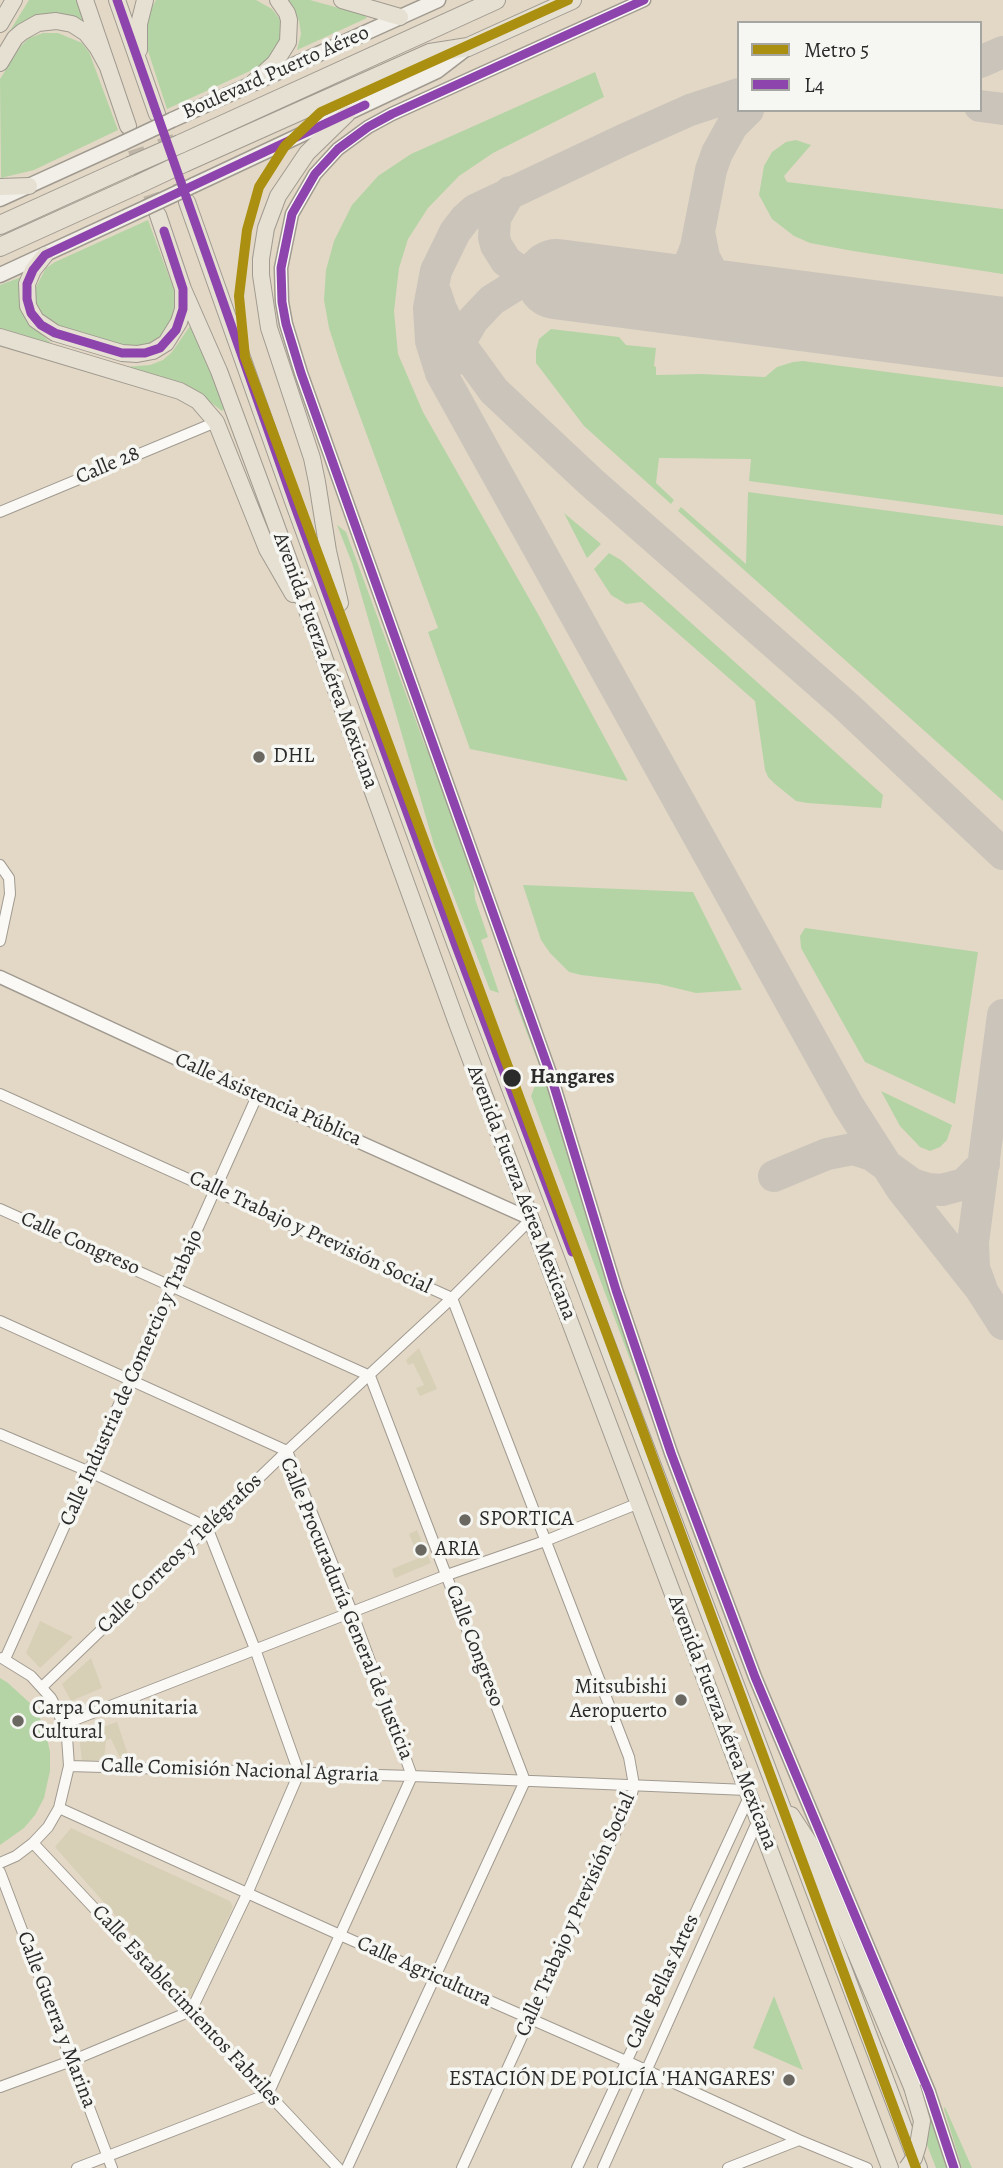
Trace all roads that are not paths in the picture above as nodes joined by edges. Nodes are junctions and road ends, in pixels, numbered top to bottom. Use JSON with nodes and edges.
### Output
{"nodes":[{"id":1,"x":14,"y":0,"type":"edge"},
{"id":2,"x":85,"y":0,"type":"edge"},
{"id":3,"x":117,"y":0,"type":"edge"},
{"id":4,"x":145,"y":0,"type":"edge"},
{"id":5,"x":278,"y":0,"type":"edge"},
{"id":6,"x":342,"y":0,"type":"edge"},
{"id":7,"x":438,"y":0,"type":"edge"},
{"id":8,"x":496,"y":0,"type":"edge"},
{"id":9,"x":572,"y":0,"type":"edge"},
{"id":10,"x":644,"y":0,"type":"edge"},
{"id":11,"x":400,"y":17,"type":"junction"},
{"id":12,"x":0,"y":24,"type":"edge"},
{"id":13,"x":468,"y":47,"type":"junction"},
{"id":14,"x":0,"y":63,"type":"edge"},
{"id":15,"x":140,"y":63,"type":"junction"},
{"id":16,"x":108,"y":67,"type":"junction"},
{"id":17,"x":254,"y":82,"type":"junction"},
{"id":18,"x":347,"y":114,"type":"junction"},
{"id":19,"x":164,"y":117,"type":"junction"},
{"id":20,"x":128,"y":126,"type":"tunnel mouth"},
{"id":21,"x":29,"y":186,"type":"junction"},
{"id":22,"x":0,"y":187,"type":"edge"},
{"id":23,"x":0,"y":199,"type":"edge"},
{"id":24,"x":187,"y":202,"type":"tunnel mouth"},
{"id":25,"x":152,"y":212,"type":"junction"},
{"id":26,"x":0,"y":225,"type":"edge"},
{"id":27,"x":0,"y":247,"type":"edge"},
{"id":28,"x":45,"y":255,"type":"junction"},
{"id":29,"x":0,"y":275,"type":"edge"},
{"id":30,"x":183,"y":289,"type":"junction"},
{"id":31,"x":0,"y":337,"type":"edge"},
{"id":32,"x":216,"y":422,"type":"junction"},
{"id":33,"x":0,"y":512,"type":"edge"},
{"id":34,"x":314,"y":632,"type":"junction"},
{"id":35,"x":359,"y":680,"type":"junction"},
{"id":36,"x":0,"y":865,"type":"edge"},
{"id":37,"x":0,"y":941,"type":"edge"},
{"id":38,"x":2,"y":976,"type":"edge"},
{"id":39,"x":0,"y":1094,"type":"edge"},
{"id":40,"x":257,"y":1096,"type":"junction"},
{"id":41,"x":216,"y":1190,"type":"junction"},
{"id":42,"x":0,"y":1209,"type":"edge"},
{"id":43,"x":531,"y":1219,"type":"junction"},
{"id":44,"x":173,"y":1285,"type":"junction"},
{"id":45,"x":452,"y":1298,"type":"junction"},
{"id":46,"x":0,"y":1321,"type":"edge"},
{"id":47,"x":370,"y":1376,"type":"junction"},
{"id":48,"x":130,"y":1379,"type":"junction"},
{"id":49,"x":0,"y":1434,"type":"edge"},
{"id":50,"x":287,"y":1451,"type":"junction"},
{"id":51,"x":90,"y":1472,"type":"junction"},
{"id":52,"x":639,"y":1503,"type":"junction"},
{"id":53,"x":207,"y":1527,"type":"junction"},
{"id":54,"x":545,"y":1541,"type":"junction"},
{"id":55,"x":447,"y":1575,"type":"junction"},
{"id":56,"x":352,"y":1612,"type":"junction"},
{"id":57,"x":255,"y":1649,"type":"junction"},
{"id":58,"x":3,"y":1658,"type":"edge"},
{"id":59,"x":42,"y":1687,"type":"junction"},
{"id":60,"x":64,"y":1724,"type":"junction"},
{"id":61,"x":69,"y":1766,"type":"junction"},
{"id":62,"x":299,"y":1773,"type":"junction"},
{"id":63,"x":412,"y":1776,"type":"junction"},
{"id":64,"x":525,"y":1781,"type":"junction"},
{"id":65,"x":634,"y":1785,"type":"junction"},
{"id":66,"x":748,"y":1793,"type":"junction"},
{"id":67,"x":777,"y":1796,"type":"junction"},
{"id":68,"x":59,"y":1808,"type":"junction"},
{"id":69,"x":758,"y":1819,"type":"junction"},
{"id":70,"x":33,"y":1843,"type":"junction"},
{"id":71,"x":0,"y":1863,"type":"edge"},
{"id":72,"x":0,"y":1872,"type":"edge"},
{"id":73,"x":247,"y":1894,"type":"junction"},
{"id":74,"x":340,"y":1935,"type":"junction"},
{"id":75,"x":435,"y":1978,"type":"junction"},
{"id":76,"x":191,"y":2011,"type":"junction"},
{"id":77,"x":529,"y":2019,"type":"junction"},
{"id":78,"x":71,"y":2061,"type":"junction"},
{"id":79,"x":626,"y":2061,"type":"junction"},
{"id":80,"x":645,"y":2070,"type":"junction"},
{"id":81,"x":0,"y":2087,"type":"edge"},
{"id":82,"x":268,"y":2094,"type":"junction"},
{"id":83,"x":799,"y":2140,"type":"junction"},
{"id":84,"x":108,"y":2156,"type":"junction"},
{"id":85,"x":77,"y":2168,"type":"edge"},
{"id":86,"x":112,"y":2168,"type":"edge"},
{"id":87,"x":338,"y":2168,"type":"edge"},
{"id":88,"x":347,"y":2168,"type":"edge"},
{"id":89,"x":462,"y":2168,"type":"edge"},
{"id":90,"x":577,"y":2168,"type":"edge"},
{"id":91,"x":603,"y":2168,"type":"edge"},
{"id":92,"x":728,"y":2168,"type":"edge"},
{"id":93,"x":867,"y":2168,"type":"edge"},
{"id":94,"x":890,"y":2168,"type":"edge"},
{"id":95,"x":907,"y":2168,"type":"edge"},
{"id":96,"x":919,"y":2168,"type":"edge"},
{"id":97,"x":954,"y":2168,"type":"edge"}],
"edges":[{"from":1,"to":12,"type":"main road"},
{"from":2,"to":16,"type":"main road"},
{"from":3,"to":15,"type":"main road"},
{"from":4,"to":15,"type":"main road"},
{"from":5,"to":17,"type":"main road"},
{"from":6,"to":11,"type":"main road"},
{"from":7,"to":11,"type":"main road","name":"Boulevard Puerto Aéreo"},
{"from":8,"to":26,"type":"highway","bridge":true},
{"from":9,"to":13,"type":"highway"},
{"from":10,"to":97,"type":"street"},
{"from":11,"to":17,"type":"main road","name":"Boulevard Puerto Aéreo"},
{"from":13,"to":18,"type":"main road"},
{"from":13,"to":27,"type":"highway","bridge":true},
{"from":14,"to":16,"type":"main road"},
{"from":15,"to":19,"type":"main road"},
{"from":16,"to":20,"type":"main road"},
{"from":17,"to":19,"type":"main road","name":"Boulevard Puerto Aéreo"},
{"from":18,"to":25,"type":"main road","bridge":true},
{"from":18,"to":35,"type":"main road"},
{"from":19,"to":21,"type":"main road","name":"Boulevard Puerto Aéreo","bridge":true},
{"from":21,"to":22,"type":"main road"},
{"from":21,"to":23,"type":"main road","name":"Boulevard Puerto Aéreo"},
{"from":24,"to":35,"type":"main road","name":"Avenida Fuerza Aérea Mexicana"},
{"from":25,"to":28,"type":"main road"},
{"from":25,"to":30,"type":"main road","name":"Avenida Fuerza Aérea Mexicana"},
{"from":28,"to":29,"type":"main road"},
{"from":28,"to":30,"type":"main road"},
{"from":30,"to":34,"type":"main road","name":"Avenida Fuerza Aérea Mexicana"},
{"from":31,"to":32,"type":"main road"},
{"from":32,"to":33,"type":"street","name":"Calle 28"},
{"from":32,"to":34,"type":"main road"},
{"from":34,"to":43,"type":"main road","name":"Avenida Fuerza Aérea Mexicana"},
{"from":35,"to":67,"type":"main road","name":"Avenida Fuerza Aérea Mexicana"},
{"from":36,"to":37,"type":"street"},
{"from":38,"to":40,"type":"street","name":"Calle Asistencia Pública"},
{"from":39,"to":41,"type":"street","name":"Calle Trabajo y Previsión Social"},
{"from":40,"to":41,"type":"street","name":"Calle Industria de Comercio y Trabajo"},
{"from":40,"to":43,"type":"street","name":"Calle Asistencia Pública"},
{"from":41,"to":44,"type":"street","name":"Calle Industria de Comercio y Trabajo"},
{"from":41,"to":45,"type":"street","name":"Calle Trabajo y Previsión Social"},
{"from":42,"to":44,"type":"street","name":"Calle Congreso"},
{"from":43,"to":45,"type":"street","name":"Calle Correos y Telégrafos"},
{"from":43,"to":52,"type":"main road","name":"Avenida Fuerza Aérea Mexicana"},
{"from":44,"to":47,"type":"street","name":"Calle Congreso"},
{"from":44,"to":48,"type":"street","name":"Calle Industria de Comercio y Trabajo"},
{"from":45,"to":47,"type":"street","name":"Calle Correos y Telégrafos"},
{"from":45,"to":54,"type":"street","name":"Calle Trabajo y Previsión Social"},
{"from":46,"to":48,"type":"street","name":"Calle Procuraduría General de Justicia"},
{"from":47,"to":50,"type":"street","name":"Calle Correos y Telégrafos"},
{"from":47,"to":55,"type":"street","name":"Calle Congreso"},
{"from":48,"to":50,"type":"street","name":"Calle Procuraduría General de Justicia"},
{"from":48,"to":51,"type":"street","name":"Calle Industria de Comercio y Trabajo"},
{"from":49,"to":51,"type":"street"},
{"from":50,"to":53,"type":"street","name":"Calle Correos y Telégrafos"},
{"from":50,"to":56,"type":"street","name":"Calle Procuraduría General de Justicia"},
{"from":51,"to":53,"type":"street"},
{"from":51,"to":58,"type":"street","name":"Calle Industria de Comercio y Trabajo"},
{"from":52,"to":54,"type":"street"},
{"from":52,"to":66,"type":"main road","name":"Avenida Fuerza Aérea Mexicana"},
{"from":53,"to":57,"type":"street"},
{"from":53,"to":59,"type":"street","name":"Calle Correos y Telégrafos"},
{"from":54,"to":55,"type":"street"},
{"from":54,"to":65,"type":"street","name":"Calle Trabajo y Previsión Social"},
{"from":55,"to":56,"type":"street"},
{"from":55,"to":64,"type":"street","name":"Calle Congreso"},
{"from":56,"to":57,"type":"street"},
{"from":56,"to":63,"type":"street","name":"Calle Procuraduría General de Justicia"},
{"from":57,"to":60,"type":"street"},
{"from":57,"to":62,"type":"street"},
{"from":58,"to":59,"type":"street"},
{"from":59,"to":60,"type":"street"},
{"from":60,"to":61,"type":"street"},
{"from":61,"to":62,"type":"street","name":"Calle Comisión Nacional Agraria"},
{"from":61,"to":68,"type":"street"},
{"from":62,"to":63,"type":"street","name":"Calle Comisión Nacional Agraria"},
{"from":62,"to":73,"type":"street"},
{"from":63,"to":64,"type":"street","name":"Calle Comisión Nacional Agraria"},
{"from":63,"to":74,"type":"street","name":"Calle Procuraduría General de Justicia"},
{"from":64,"to":65,"type":"street","name":"Calle Comisión Nacional Agraria"},
{"from":64,"to":75,"type":"street"},
{"from":65,"to":66,"type":"street","name":"Calle Comisión Nacional Agraria"},
{"from":65,"to":77,"type":"street","name":"Calle Trabajo y Previsión Social"},
{"from":66,"to":69,"type":"main road","name":"Avenida Fuerza Aérea Mexicana"},
{"from":66,"to":79,"type":"street","name":"Calle Bellas Artes"},
{"from":67,"to":95,"type":"main road","bridge":true},
{"from":67,"to":96,"type":"main road","name":"Avenida Fuerza Aérea Mexicana"},
{"from":68,"to":70,"type":"street"},
{"from":68,"to":73,"type":"street","name":"Calle Agricultura"},
{"from":69,"to":80,"type":"street","name":"Calle Bellas Artes"},
{"from":69,"to":94,"type":"main road","name":"Avenida Fuerza Aérea Mexicana"},
{"from":70,"to":71,"type":"street"},
{"from":70,"to":76,"type":"street","name":"Calle Establecimientos Fabriles"},
{"from":72,"to":78,"type":"street","name":"Calle Guerra y Marina"},
{"from":73,"to":74,"type":"street","name":"Calle Agricultura"},
{"from":73,"to":76,"type":"street"},
{"from":74,"to":75,"type":"street","name":"Calle Agricultura"},
{"from":74,"to":82,"type":"street","name":"Calle Procuraduría General de Justicia"},
{"from":75,"to":77,"type":"street","name":"Calle Agricultura"},
{"from":75,"to":88,"type":"street"},
{"from":76,"to":78,"type":"street"},
{"from":76,"to":82,"type":"street","name":"Calle Establecimientos Fabriles"},
{"from":77,"to":79,"type":"street","name":"Calle Agricultura"},
{"from":77,"to":89,"type":"street","name":"Calle Trabajo y Previsión Social"},
{"from":78,"to":81,"type":"street"},
{"from":78,"to":84,"type":"street","name":"Calle Guerra y Marina"},
{"from":79,"to":80,"type":"street","name":"Calle Agricultura"},
{"from":79,"to":90,"type":"street","name":"Calle Bellas Artes"},
{"from":80,"to":83,"type":"street","name":"Calle Agricultura"},
{"from":80,"to":91,"type":"street","name":"Calle Bellas Artes"},
{"from":82,"to":84,"type":"street"},
{"from":82,"to":87,"type":"street","name":"Calle Establecimientos Fabriles"},
{"from":83,"to":92,"type":"street"},
{"from":83,"to":93,"type":"street","name":"Calle Agricultura"},
{"from":84,"to":85,"type":"street"},
{"from":84,"to":86,"type":"street","name":"Calle Guerra y Marina"}]}
